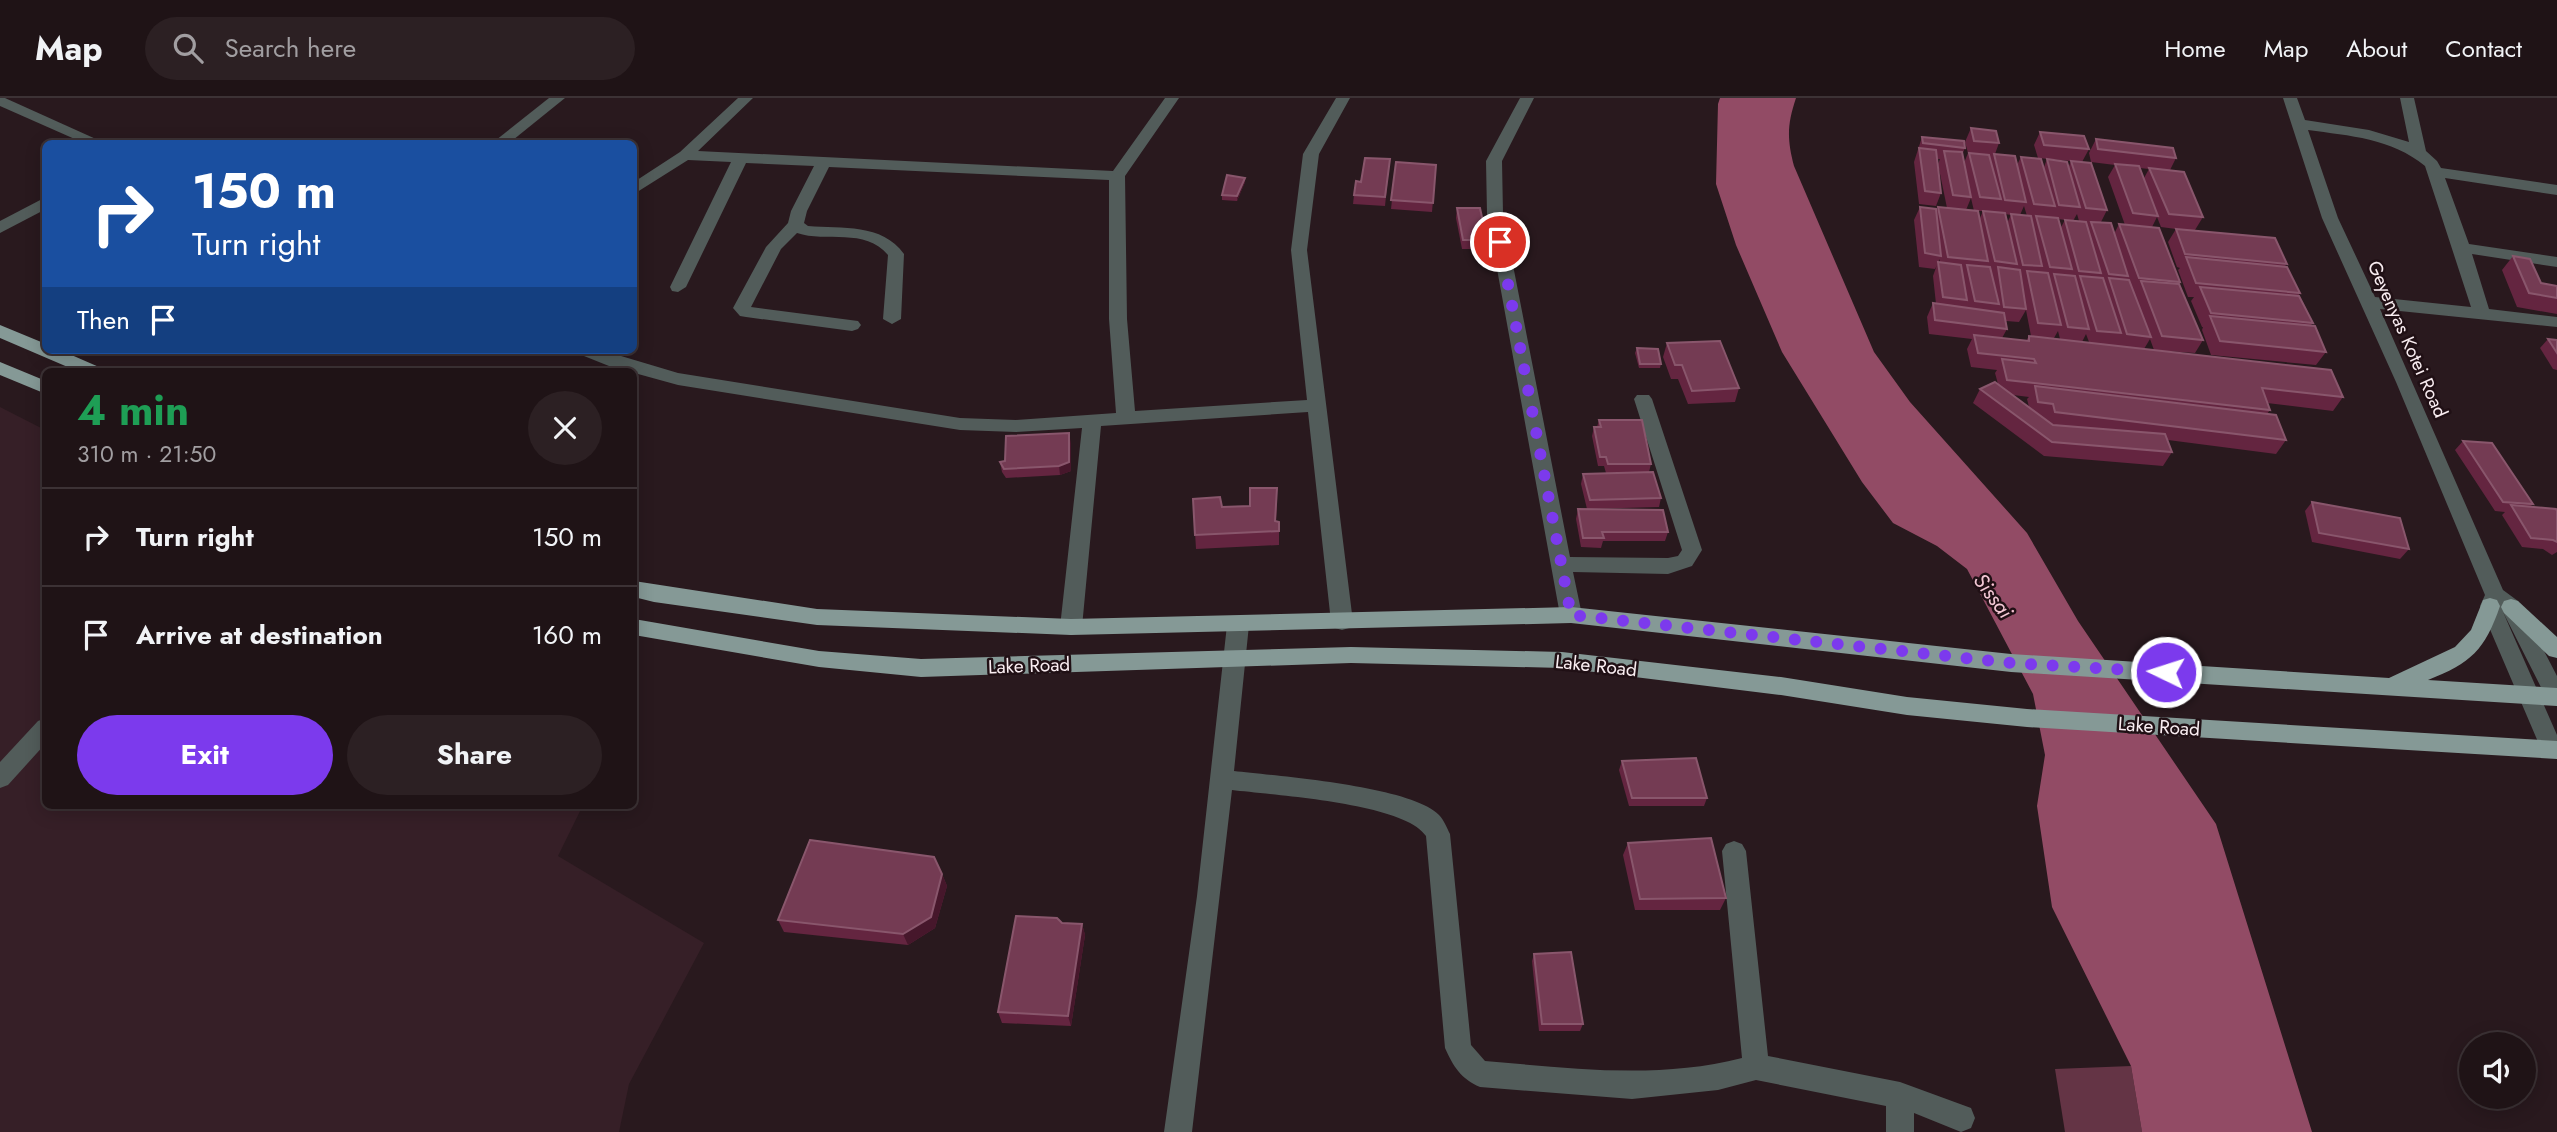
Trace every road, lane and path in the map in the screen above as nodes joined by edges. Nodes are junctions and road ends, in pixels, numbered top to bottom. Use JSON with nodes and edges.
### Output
{"nodes":[{"id":1,"x":558,"y":98,"type":"edge"},
{"id":2,"x":746,"y":98,"type":"edge"},
{"id":3,"x":1172,"y":98,"type":"edge"},
{"id":4,"x":1343,"y":98,"type":"edge"},
{"id":5,"x":1527,"y":98,"type":"edge"},
{"id":6,"x":2290,"y":98,"type":"edge"},
{"id":7,"x":2407,"y":98,"type":"edge"},
{"id":8,"x":0,"y":101,"type":"edge"},
{"id":9,"x":2298,"y":124,"type":"junction"},
{"id":10,"x":91,"y":140,"type":"edge"},
{"id":11,"x":503,"y":140,"type":"edge"},
{"id":12,"x":2419,"y":154,"type":"junction"},
{"id":13,"x":685,"y":155,"type":"junction"},
{"id":14,"x":741,"y":158,"type":"junction"},
{"id":15,"x":824,"y":162,"type":"junction"},
{"id":16,"x":2434,"y":172,"type":"junction"},
{"id":17,"x":1117,"y":176,"type":"junction"},
{"id":18,"x":637,"y":187,"type":"edge"},
{"id":19,"x":2557,"y":190,"type":"edge"},
{"id":20,"x":42,"y":204,"type":"edge"},
{"id":21,"x":796,"y":224,"type":"junction"},
{"id":22,"x":0,"y":228,"type":"edge"},
{"id":23,"x":2462,"y":248,"type":"junction"},
{"id":24,"x":2557,"y":262,"type":"edge"},
{"id":25,"x":678,"y":287,"type":"dead end"},
{"id":26,"x":2368,"y":302,"type":"junction"},
{"id":27,"x":2482,"y":316,"type":"junction"},
{"id":28,"x":892,"y":319,"type":"dead end"},
{"id":29,"x":2557,"y":322,"type":"edge"},
{"id":30,"x":852,"y":325,"type":"dead end"},
{"id":31,"x":0,"y":331,"type":"edge"},
{"id":32,"x":42,"y":349,"type":"edge"},
{"id":33,"x":53,"y":354,"type":"edge"},
{"id":34,"x":591,"y":354,"type":"edge"},
{"id":35,"x":608,"y":366,"type":"edge"},
{"id":36,"x":0,"y":368,"type":"edge"},
{"id":37,"x":86,"y":368,"type":"edge"},
{"id":38,"x":637,"y":371,"type":"edge"},
{"id":39,"x":42,"y":386,"type":"edge"},
{"id":40,"x":1643,"y":399,"type":"dead end"},
{"id":41,"x":1318,"y":405,"type":"junction"},
{"id":42,"x":1126,"y":418,"type":"junction"},
{"id":43,"x":1092,"y":419,"type":"junction"},
{"id":44,"x":1561,"y":564,"type":"junction"},
{"id":45,"x":637,"y":590,"type":"edge"},
{"id":46,"x":2499,"y":603,"type":"junction"},
{"id":47,"x":1571,"y":615,"type":"junction"},
{"id":48,"x":1342,"y":622,"type":"junction"},
{"id":49,"x":1238,"y":625,"type":"junction"},
{"id":50,"x":1071,"y":627,"type":"junction"},
{"id":51,"x":637,"y":628,"type":"edge"},
{"id":52,"x":2557,"y":650,"type":"edge"},
{"id":53,"x":1235,"y":658,"type":"junction"},
{"id":54,"x":2393,"y":685,"type":"junction"},
{"id":55,"x":2527,"y":694,"type":"junction"},
{"id":56,"x":2557,"y":697,"type":"edge"},
{"id":57,"x":42,"y":731,"type":"edge"},
{"id":58,"x":2554,"y":749,"type":"edge"},
{"id":59,"x":0,"y":778,"type":"edge"},
{"id":60,"x":1222,"y":779,"type":"junction"},
{"id":61,"x":1734,"y":851,"type":"dead end"},
{"id":62,"x":1756,"y":1067,"type":"junction"},
{"id":63,"x":1900,"y":1096,"type":"junction"},
{"id":64,"x":1961,"y":1118,"type":"dead end"},
{"id":65,"x":1178,"y":1132,"type":"edge"},
{"id":66,"x":1900,"y":1132,"type":"edge"}],
"edges":[{"from":1,"to":11,"type":"street"},
{"from":2,"to":13,"type":"street"},
{"from":3,"to":17,"type":"street"},
{"from":4,"to":41,"type":"street"},
{"from":5,"to":44,"type":"street"},
{"from":6,"to":9,"type":"street","name":"Geyenyas Kotei Road"},
{"from":7,"to":12,"type":"street"},
{"from":8,"to":10,"type":"street"},
{"from":9,"to":12,"type":"street"},
{"from":9,"to":26,"type":"street","name":"Geyenyas Kotei Road"},
{"from":12,"to":16,"type":"street"},
{"from":13,"to":14,"type":"street"},
{"from":13,"to":18,"type":"street"},
{"from":14,"to":15,"type":"street"},
{"from":14,"to":25,"type":"street"},
{"from":15,"to":17,"type":"street"},
{"from":15,"to":21,"type":"street"},
{"from":16,"to":19,"type":"street"},
{"from":16,"to":23,"type":"street"},
{"from":17,"to":42,"type":"street"},
{"from":20,"to":22,"type":"street"},
{"from":21,"to":28,"type":"street"},
{"from":21,"to":30,"type":"street"},
{"from":23,"to":24,"type":"street"},
{"from":23,"to":27,"type":"street"},
{"from":26,"to":27,"type":"street"},
{"from":26,"to":46,"type":"street","name":"Geyenyas Kotei Road"},
{"from":27,"to":29,"type":"street"},
{"from":31,"to":32,"type":"main road"},
{"from":33,"to":37,"type":"main road"},
{"from":34,"to":35,"type":"street"},
{"from":36,"to":39,"type":"main road"},
{"from":38,"to":43,"type":"street"},
{"from":40,"to":44,"type":"street"},
{"from":41,"to":42,"type":"street"},
{"from":41,"to":48,"type":"street"},
{"from":42,"to":43,"type":"street"},
{"from":43,"to":50,"type":"street"},
{"from":44,"to":47,"type":"street"},
{"from":45,"to":50,"type":"main road","name":"Lake Road"},
{"from":46,"to":52,"type":"main road"},
{"from":46,"to":54,"type":"main road"},
{"from":46,"to":55,"type":"street"},
{"from":46,"to":56,"type":"street"},
{"from":47,"to":48,"type":"main road","name":"Lake Road"},
{"from":47,"to":54,"type":"main road","name":"Lake Road"},
{"from":48,"to":49,"type":"main road","name":"Lake Road"},
{"from":49,"to":50,"type":"main road","name":"Lake Road"},
{"from":49,"to":53,"type":"street"},
{"from":51,"to":53,"type":"main road","name":"Lake Road"},
{"from":53,"to":58,"type":"main road","name":"Lake Road"},
{"from":53,"to":60,"type":"street"},
{"from":54,"to":55,"type":"main road","name":"Lake Road"},
{"from":55,"to":56,"type":"main road","name":"Lake Road"},
{"from":55,"to":58,"type":"street"},
{"from":57,"to":59,"type":"street"},
{"from":60,"to":62,"type":"street"},
{"from":60,"to":65,"type":"street"},
{"from":61,"to":62,"type":"street"},
{"from":62,"to":63,"type":"street"},
{"from":63,"to":64,"type":"street"},
{"from":63,"to":66,"type":"street"}]}
